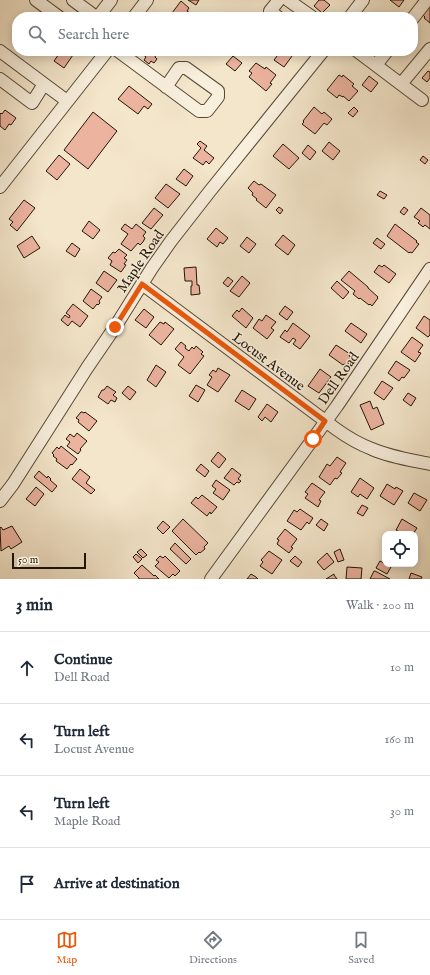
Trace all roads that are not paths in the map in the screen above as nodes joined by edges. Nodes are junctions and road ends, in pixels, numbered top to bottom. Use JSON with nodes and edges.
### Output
{"nodes":[{"id":1,"x":36,"y":0,"type":"edge"},
{"id":2,"x":73,"y":0,"type":"edge"},
{"id":3,"x":111,"y":0,"type":"edge"},
{"id":4,"x":147,"y":0,"type":"edge"},
{"id":5,"x":279,"y":0,"type":"edge"},
{"id":6,"x":288,"y":0,"type":"edge"},
{"id":7,"x":363,"y":0,"type":"edge"},
{"id":8,"x":427,"y":0,"type":"edge"},
{"id":9,"x":52,"y":12,"type":"edge"},
{"id":10,"x":90,"y":12,"type":"edge"},
{"id":11,"x":101,"y":12,"type":"edge"},
{"id":12,"x":138,"y":12,"type":"edge"},
{"id":13,"x":270,"y":12,"type":"edge"},
{"id":14,"x":305,"y":12,"type":"edge"},
{"id":15,"x":354,"y":12,"type":"edge"},
{"id":16,"x":418,"y":12,"type":"edge"},
{"id":17,"x":430,"y":49,"type":"edge"},
{"id":18,"x":0,"y":51,"type":"edge"},
{"id":19,"x":103,"y":56,"type":"edge"},
{"id":20,"x":125,"y":56,"type":"edge"},
{"id":21,"x":319,"y":56,"type":"edge"},
{"id":22,"x":364,"y":56,"type":"edge"},
{"id":23,"x":383,"y":56,"type":"edge"},
{"id":24,"x":376,"y":65,"type":"junction"},
{"id":25,"x":0,"y":79,"type":"edge"},
{"id":26,"x":44,"y":84,"type":"junction"},
{"id":27,"x":401,"y":84,"type":"junction"},
{"id":28,"x":166,"y":87,"type":"dead end"},
{"id":29,"x":422,"y":100,"type":"dead end"},
{"id":30,"x":67,"y":101,"type":"junction"},
{"id":31,"x":0,"y":187,"type":"edge"},
{"id":32,"x":430,"y":269,"type":"edge"},
{"id":33,"x":142,"y":284,"type":"junction"},
{"id":34,"x":325,"y":421,"type":"junction"},
{"id":35,"x":430,"y":464,"type":"edge"},
{"id":36,"x":0,"y":501,"type":"edge"},
{"id":37,"x":211,"y":579,"type":"edge"}],
"edges":[{"from":1,"to":9,"type":"street"},
{"from":2,"to":10,"type":"street"},
{"from":3,"to":11,"type":"street"},
{"from":4,"to":12,"type":"street"},
{"from":5,"to":13,"type":"street"},
{"from":6,"to":14,"type":"street"},
{"from":7,"to":15,"type":"street"},
{"from":8,"to":16,"type":"street"},
{"from":17,"to":27,"type":"street"},
{"from":18,"to":26,"type":"street"},
{"from":19,"to":30,"type":"street"},
{"from":20,"to":28,"type":"street"},
{"from":21,"to":33,"type":"street","name":"Maple Road"},
{"from":22,"to":24,"type":"street"},
{"from":23,"to":24,"type":"street"},
{"from":24,"to":27,"type":"street"},
{"from":25,"to":26,"type":"street"},
{"from":26,"to":30,"type":"street"},
{"from":27,"to":29,"type":"street"},
{"from":30,"to":31,"type":"street"},
{"from":32,"to":34,"type":"street","name":"Dell Road"},
{"from":33,"to":34,"type":"street","name":"Locust Avenue"},
{"from":33,"to":36,"type":"street","name":"Maple Road"},
{"from":34,"to":35,"type":"street","name":"Locust Avenue"},
{"from":34,"to":37,"type":"street","name":"Dell Road"}]}
